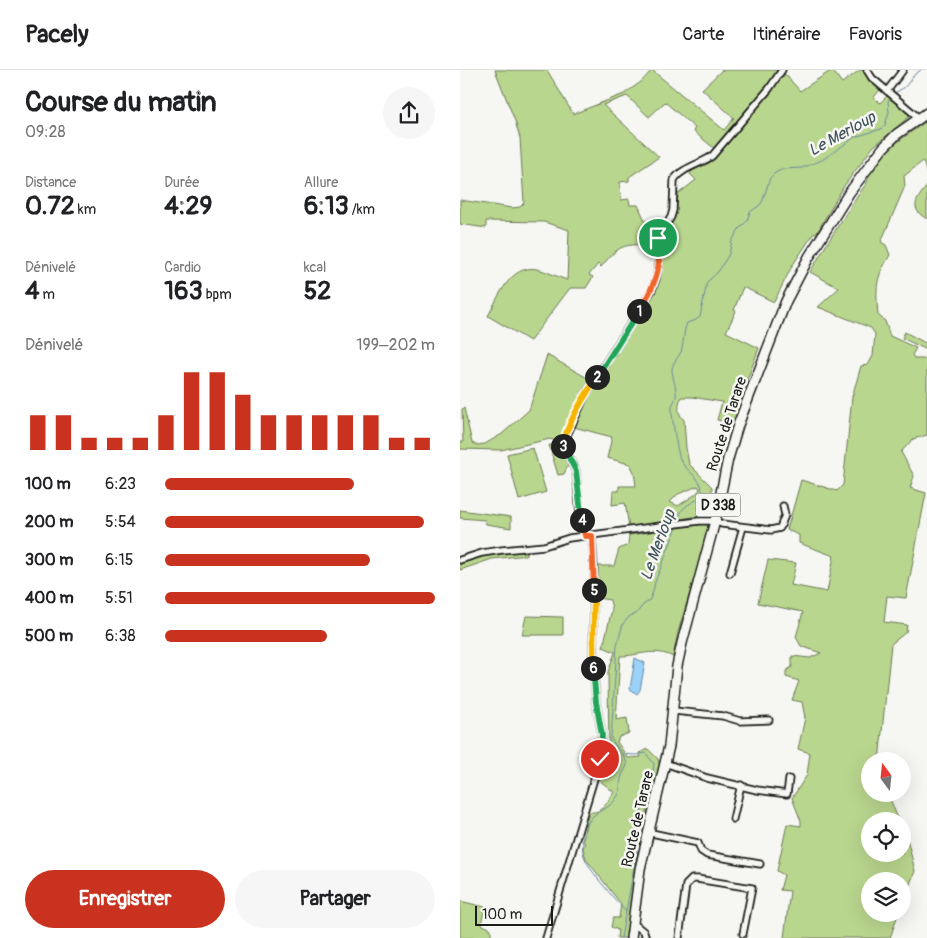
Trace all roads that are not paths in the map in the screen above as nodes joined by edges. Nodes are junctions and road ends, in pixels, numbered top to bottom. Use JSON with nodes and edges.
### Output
{"nodes":[{"id":1,"x":782,"y":70,"type":"edge"},
{"id":2,"x":867,"y":70,"type":"edge"},
{"id":3,"x":903,"y":70,"type":"edge"},
{"id":4,"x":888,"y":92,"type":"junction"},
{"id":5,"x":927,"y":113,"type":"edge"},
{"id":6,"x":919,"y":118,"type":"junction"},
{"id":7,"x":783,"y":506,"type":"dead end"},
{"id":8,"x":715,"y":520,"type":"junction"},
{"id":9,"x":743,"y":527,"type":"junction"},
{"id":10,"x":589,"y":536,"type":"junction"},
{"id":11,"x":460,"y":560,"type":"edge"},
{"id":12,"x":730,"y":573,"type":"dead end"},
{"id":13,"x":674,"y":711,"type":"junction"},
{"id":14,"x":769,"y":720,"type":"dead end"},
{"id":15,"x":665,"y":763,"type":"junction"},
{"id":16,"x":789,"y":779,"type":"dead end"},
{"id":17,"x":741,"y":785,"type":"junction"},
{"id":18,"x":733,"y":819,"type":"dead end"},
{"id":19,"x":647,"y":832,"type":"junction"},
{"id":20,"x":760,"y":864,"type":"dead end"},
{"id":21,"x":633,"y":924,"type":"junction"},
{"id":22,"x":743,"y":934,"type":"dead end"},
{"id":23,"x":546,"y":938,"type":"edge"},
{"id":24,"x":631,"y":938,"type":"edge"},
{"id":25,"x":646,"y":938,"type":"edge"},
{"id":26,"x":679,"y":938,"type":"edge"}],
"edges":[{"from":1,"to":10,"type":"street"},
{"from":2,"to":4,"type":"street"},
{"from":3,"to":4,"type":"street"},
{"from":4,"to":6,"type":"street"},
{"from":5,"to":6,"type":"main road","name":"Route de Tarare","number":"D 338"},
{"from":6,"to":8,"type":"main road","name":"Route de Tarare","number":"D 338"},
{"from":7,"to":9,"type":"street"},
{"from":8,"to":9,"type":"street"},
{"from":8,"to":10,"type":"street"},
{"from":8,"to":13,"type":"main road","name":"Route de Tarare","number":"D 338"},
{"from":9,"to":12,"type":"street"},
{"from":10,"to":11,"type":"street"},
{"from":10,"to":23,"type":"street"},
{"from":13,"to":14,"type":"street"},
{"from":13,"to":15,"type":"main road","name":"Route de Tarare","number":"D 338"},
{"from":15,"to":17,"type":"street"},
{"from":15,"to":19,"type":"main road","name":"Route de Tarare","number":"D 338"},
{"from":16,"to":17,"type":"street"},
{"from":17,"to":18,"type":"street"},
{"from":19,"to":20,"type":"street"},
{"from":19,"to":21,"type":"main road","name":"Route de Tarare","number":"D 338"},
{"from":21,"to":24,"type":"main road","name":"Route de Tarare","number":"D 338"},
{"from":21,"to":25,"type":"street"},
{"from":22,"to":26,"type":"street"}]}
